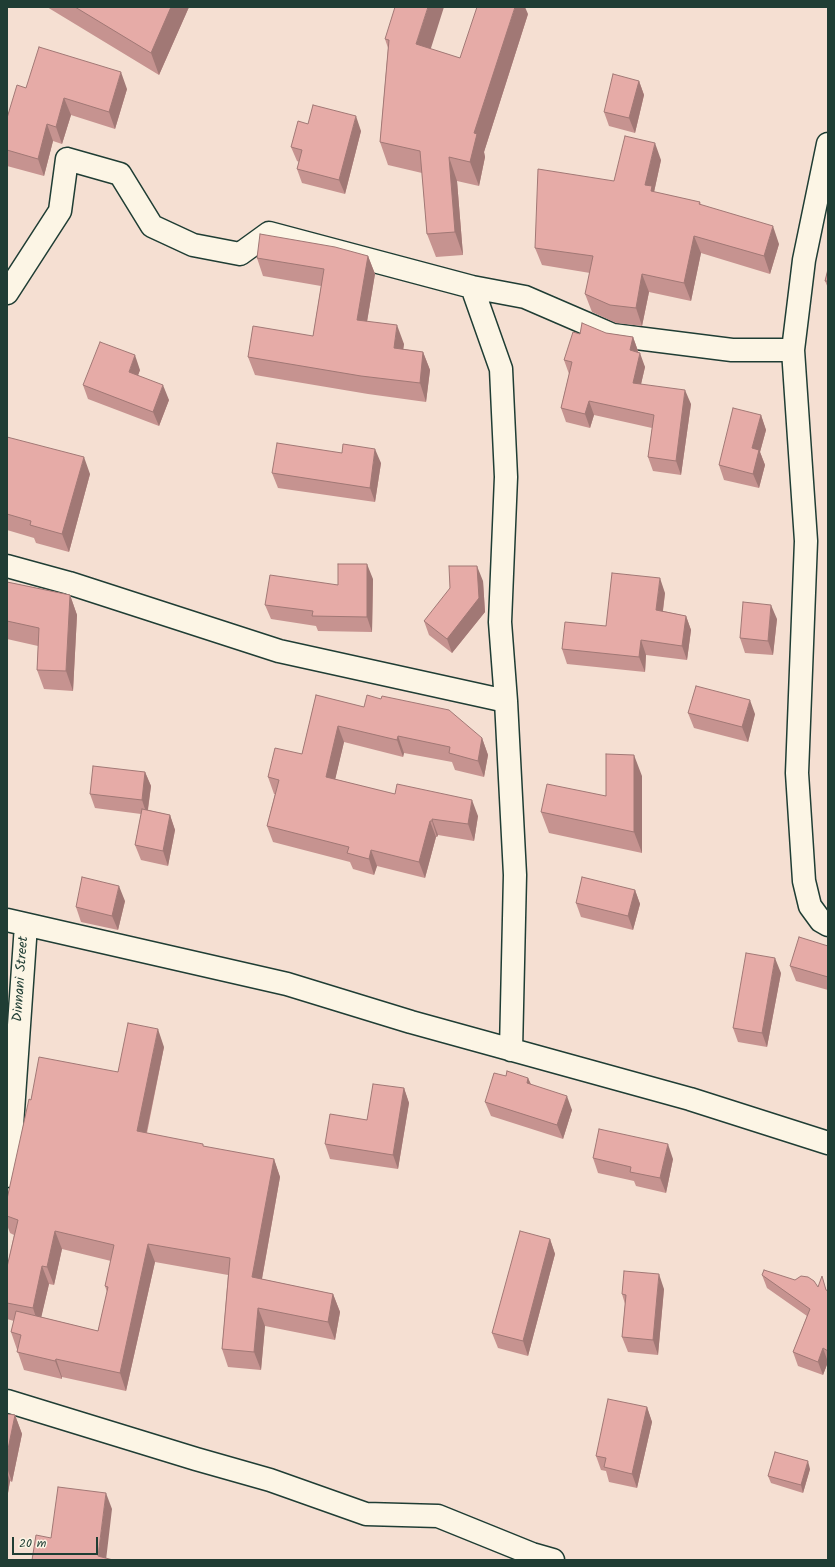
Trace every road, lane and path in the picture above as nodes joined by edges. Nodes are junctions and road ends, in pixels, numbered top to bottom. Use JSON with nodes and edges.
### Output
{"nodes":[{"id":1,"x":828,"y":144,"type":"edge"},
{"id":2,"x":472,"y":287,"type":"junction"},
{"id":3,"x":7,"y":293,"type":"edge"},
{"id":4,"x":793,"y":350,"type":"junction"},
{"id":5,"x":7,"y":566,"type":"edge"},
{"id":6,"x":506,"y":702,"type":"junction"},
{"id":7,"x":16,"y":923,"type":"edge"},
{"id":8,"x":828,"y":925,"type":"edge"},
{"id":9,"x":511,"y":1050,"type":"junction"},
{"id":10,"x":828,"y":1143,"type":"edge"},
{"id":11,"x":7,"y":1176,"type":"edge"},
{"id":12,"x":7,"y":1400,"type":"edge"},
{"id":13,"x":553,"y":1560,"type":"edge"}],
"edges":[{"from":1,"to":4,"type":"street"},
{"from":2,"to":3,"type":"street"},
{"from":2,"to":4,"type":"street"},
{"from":2,"to":6,"type":"street"},
{"from":4,"to":8,"type":"street"},
{"from":5,"to":6,"type":"street"},
{"from":6,"to":9,"type":"street"},
{"from":7,"to":9,"type":"street"},
{"from":7,"to":11,"type":"street","name":"Dinnani Street"},
{"from":9,"to":10,"type":"street"},
{"from":12,"to":13,"type":"street"}]}
